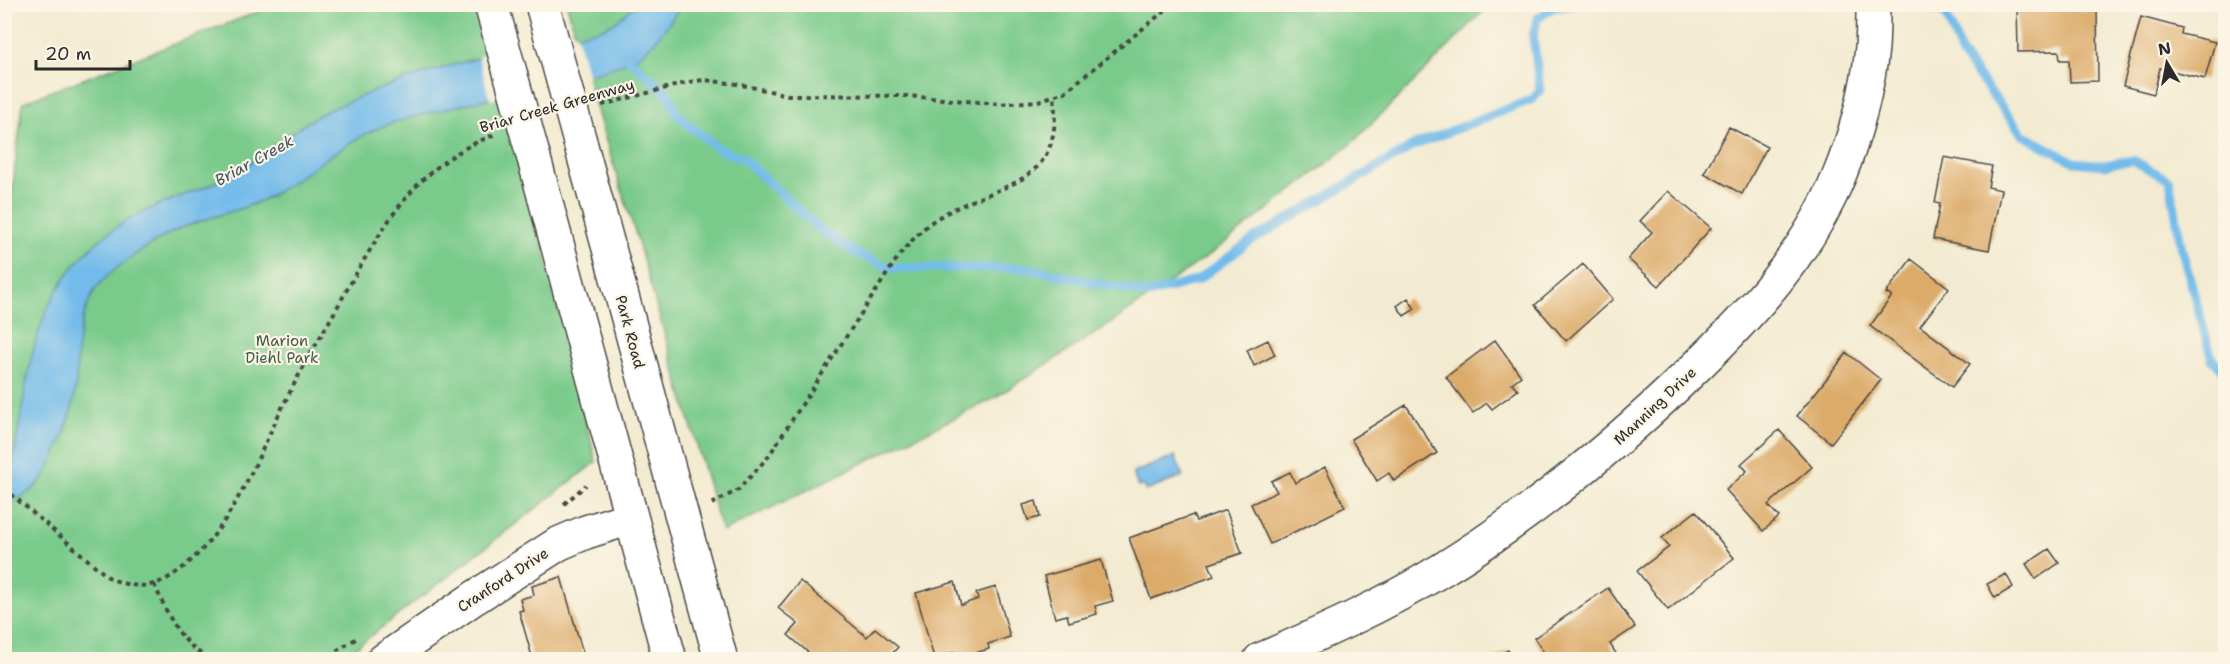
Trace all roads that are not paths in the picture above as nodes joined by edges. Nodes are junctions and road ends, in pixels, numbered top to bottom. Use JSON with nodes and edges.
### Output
{"nodes":[{"id":1,"x":491,"y":4,"type":"edge"},
{"id":2,"x":542,"y":4,"type":"edge"},
{"id":3,"x":1873,"y":4,"type":"edge"},
{"id":4,"x":630,"y":518,"type":"junction"},
{"id":5,"x":384,"y":660,"type":"edge"},
{"id":6,"x":670,"y":660,"type":"edge"},
{"id":7,"x":721,"y":660,"type":"edge"},
{"id":8,"x":1260,"y":660,"type":"edge"}],
"edges":[{"from":1,"to":4,"type":"main road","bridge":true},
{"from":2,"to":7,"type":"main road","name":"Park Road","bridge":true},
{"from":3,"to":8,"type":"main road","name":"Manning Drive"},
{"from":4,"to":5,"type":"main road","name":"Cranford Drive"},
{"from":4,"to":6,"type":"main road"}]}
